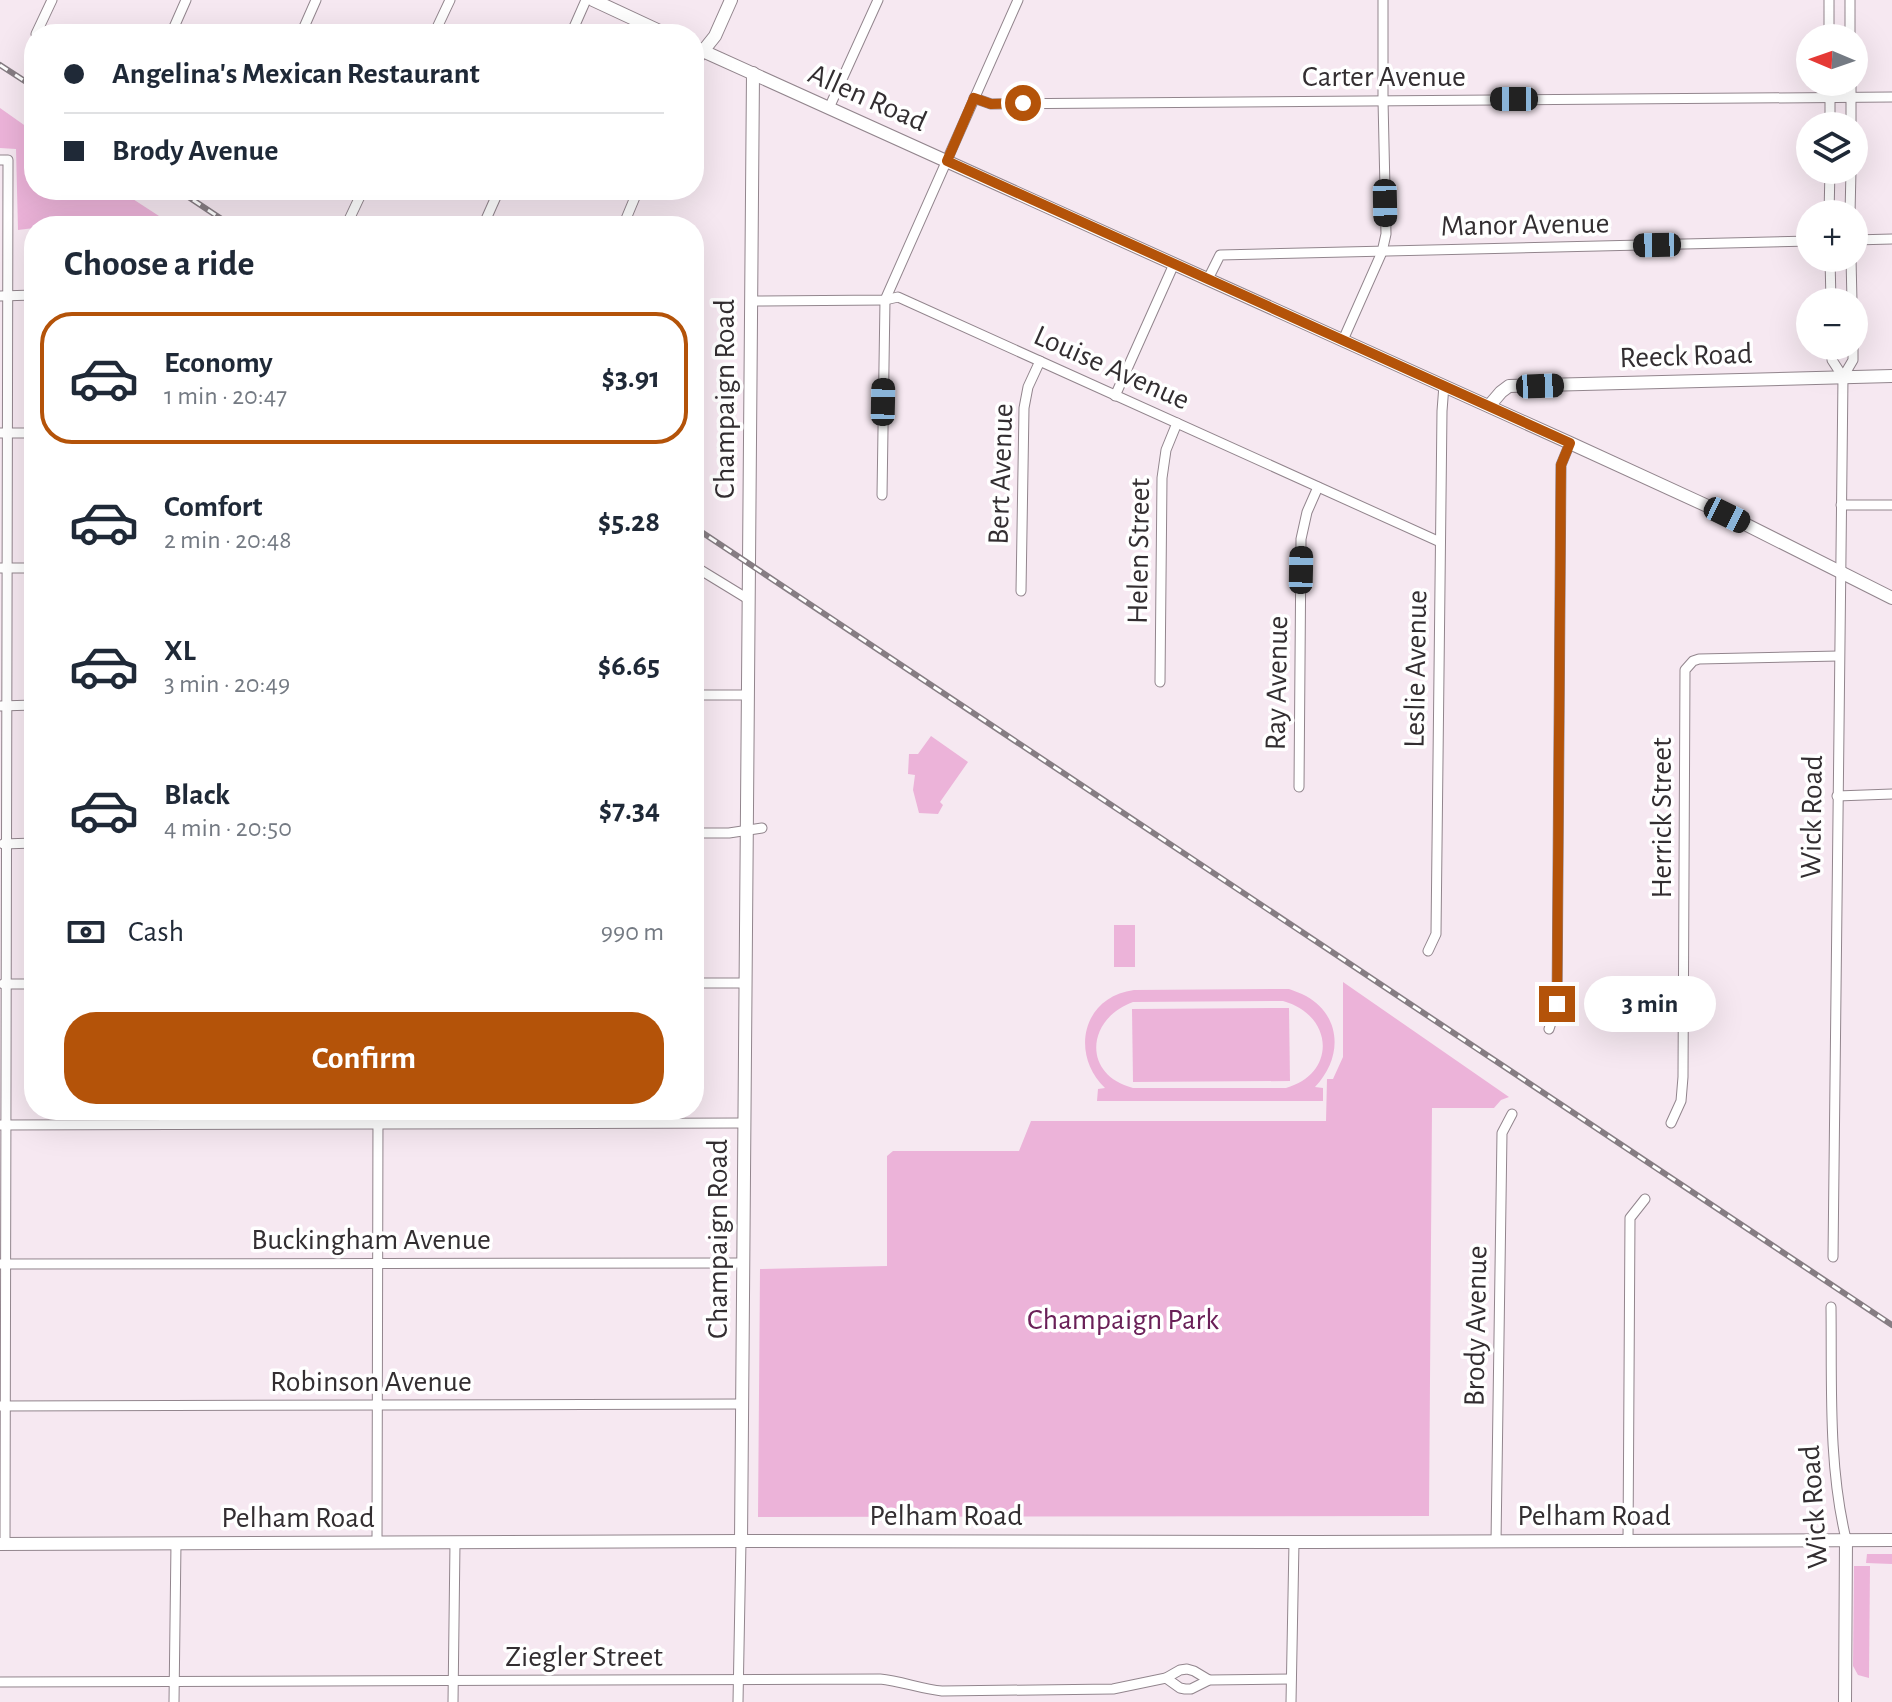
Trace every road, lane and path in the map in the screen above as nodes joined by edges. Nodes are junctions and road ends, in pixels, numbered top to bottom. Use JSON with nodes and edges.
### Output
{"nodes":[{"id":1,"x":52,"y":0,"type":"edge"},
{"id":2,"x":186,"y":0,"type":"edge"},
{"id":3,"x":316,"y":0,"type":"edge"},
{"id":4,"x":450,"y":0,"type":"edge"},
{"id":5,"x":586,"y":0,"type":"edge"},
{"id":6,"x":593,"y":0,"type":"edge"},
{"id":7,"x":731,"y":0,"type":"edge"},
{"id":8,"x":878,"y":0,"type":"edge"},
{"id":9,"x":1018,"y":0,"type":"edge"},
{"id":10,"x":1383,"y":0,"type":"edge"},
{"id":11,"x":1829,"y":0,"type":"edge"},
{"id":12,"x":1850,"y":0,"type":"edge"},
{"id":13,"x":41,"y":24,"type":"edge"},
{"id":14,"x":175,"y":24,"type":"edge"},
{"id":15,"x":305,"y":24,"type":"edge"},
{"id":16,"x":439,"y":24,"type":"edge"},
{"id":17,"x":575,"y":24,"type":"edge"},
{"id":18,"x":645,"y":24,"type":"edge"},
{"id":19,"x":1829,"y":24,"type":"edge"},
{"id":20,"x":1850,"y":24,"type":"edge"},
{"id":21,"x":704,"y":44,"type":"edge"},
{"id":22,"x":704,"y":52,"type":"edge"},
{"id":23,"x":753,"y":73,"type":"junction"},
{"id":24,"x":1830,"y":97,"type":"junction"},
{"id":25,"x":1851,"y":97,"type":"junction"},
{"id":26,"x":1892,"y":97,"type":"edge"},
{"id":27,"x":974,"y":98,"type":"junction"},
{"id":28,"x":1383,"y":100,"type":"junction"},
{"id":29,"x":829,"y":108,"type":"junction"},
{"id":30,"x":1830,"y":112,"type":"edge"},
{"id":31,"x":1851,"y":112,"type":"edge"},
{"id":32,"x":4,"y":160,"type":"edge"},
{"id":33,"x":947,"y":161,"type":"junction"},
{"id":34,"x":1892,"y":239,"type":"edge"},
{"id":35,"x":1868,"y":240,"type":"edge"},
{"id":36,"x":1796,"y":241,"type":"edge"},
{"id":37,"x":1382,"y":252,"type":"junction"},
{"id":38,"x":1174,"y":264,"type":"junction"},
{"id":39,"x":1208,"y":279,"type":"junction"},
{"id":40,"x":24,"y":295,"type":"edge"},
{"id":41,"x":4,"y":296,"type":"edge"},
{"id":42,"x":885,"y":300,"type":"junction"},
{"id":43,"x":751,"y":301,"type":"junction"},
{"id":44,"x":1343,"y":340,"type":"junction"},
{"id":45,"x":1832,"y":360,"type":"edge"},
{"id":46,"x":1853,"y":360,"type":"edge"},
{"id":47,"x":1040,"y":361,"type":"junction"},
{"id":48,"x":1892,"y":376,"type":"edge"},
{"id":49,"x":1843,"y":377,"type":"junction"},
{"id":50,"x":1444,"y":385,"type":"junction"},
{"id":51,"x":1115,"y":396,"type":"junction"},
{"id":52,"x":1489,"y":406,"type":"junction"},
{"id":53,"x":1177,"y":423,"type":"junction"},
{"id":54,"x":4,"y":433,"type":"edge"},
{"id":55,"x":1570,"y":443,"type":"junction"},
{"id":56,"x":1318,"y":487,"type":"junction"},
{"id":57,"x":882,"y":495,"type":"dead end"},
{"id":58,"x":1841,"y":505,"type":"junction"},
{"id":59,"x":1892,"y":505,"type":"edge"},
{"id":60,"x":1440,"y":542,"type":"junction"},
{"id":61,"x":3,"y":568,"type":"edge"},
{"id":62,"x":24,"y":568,"type":"edge"},
{"id":63,"x":704,"y":572,"type":"edge"},
{"id":64,"x":1840,"y":572,"type":"junction"},
{"id":65,"x":1021,"y":591,"type":"dead end"},
{"id":66,"x":1892,"y":598,"type":"edge"},
{"id":67,"x":748,"y":599,"type":"junction"},
{"id":68,"x":1839,"y":656,"type":"junction"},
{"id":69,"x":1160,"y":682,"type":"dead end"},
{"id":70,"x":704,"y":695,"type":"edge"},
{"id":71,"x":747,"y":695,"type":"junction"},
{"id":72,"x":24,"y":705,"type":"edge"},
{"id":73,"x":3,"y":706,"type":"edge"},
{"id":74,"x":1299,"y":787,"type":"dead end"},
{"id":75,"x":1892,"y":794,"type":"edge"},
{"id":76,"x":1837,"y":796,"type":"junction"},
{"id":77,"x":762,"y":828,"type":"dead end"},
{"id":78,"x":746,"y":831,"type":"junction"},
{"id":79,"x":704,"y":833,"type":"edge"},
{"id":80,"x":24,"y":843,"type":"edge"},
{"id":81,"x":3,"y":844,"type":"edge"},
{"id":82,"x":1428,"y":951,"type":"dead end"},
{"id":83,"x":704,"y":983,"type":"edge"},
{"id":84,"x":745,"y":983,"type":"junction"},
{"id":85,"x":3,"y":984,"type":"edge"},
{"id":86,"x":24,"y":984,"type":"edge"},
{"id":87,"x":1549,"y":1029,"type":"dead end"},
{"id":88,"x":1512,"y":1114,"type":"dead end"},
{"id":89,"x":378,"y":1120,"type":"edge"},
{"id":90,"x":744,"y":1123,"type":"junction"},
{"id":91,"x":1671,"y":1123,"type":"dead end"},
{"id":92,"x":378,"y":1124,"type":"junction"},
{"id":93,"x":3,"y":1125,"type":"edge"},
{"id":94,"x":1645,"y":1199,"type":"dead end"},
{"id":95,"x":1833,"y":1257,"type":"dead end"},
{"id":96,"x":378,"y":1263,"type":"junction"},
{"id":97,"x":743,"y":1263,"type":"junction"},
{"id":98,"x":3,"y":1264,"type":"edge"},
{"id":99,"x":1831,"y":1307,"type":"dead end"},
{"id":100,"x":742,"y":1404,"type":"junction"},
{"id":101,"x":376,"y":1405,"type":"junction"},
{"id":102,"x":2,"y":1406,"type":"edge"},
{"id":103,"x":1846,"y":1539,"type":"junction"},
{"id":104,"x":1892,"y":1540,"type":"edge"},
{"id":105,"x":741,"y":1541,"type":"junction"},
{"id":106,"x":1294,"y":1542,"type":"junction"},
{"id":107,"x":1496,"y":1542,"type":"junction"},
{"id":108,"x":1628,"y":1542,"type":"junction"},
{"id":109,"x":176,"y":1543,"type":"junction"},
{"id":110,"x":377,"y":1543,"type":"junction"},
{"id":111,"x":455,"y":1543,"type":"junction"},
{"id":112,"x":3,"y":1544,"type":"edge"},
{"id":113,"x":1166,"y":1678,"type":"junction"},
{"id":114,"x":738,"y":1679,"type":"junction"},
{"id":115,"x":1291,"y":1679,"type":"junction"},
{"id":116,"x":453,"y":1680,"type":"junction"},
{"id":117,"x":1209,"y":1680,"type":"junction"},
{"id":118,"x":175,"y":1681,"type":"junction"},
{"id":119,"x":0,"y":1682,"type":"edge"},
{"id":120,"x":174,"y":1702,"type":"edge"},
{"id":121,"x":453,"y":1702,"type":"edge"},
{"id":122,"x":738,"y":1702,"type":"edge"},
{"id":123,"x":1291,"y":1702,"type":"edge"},
{"id":124,"x":1845,"y":1702,"type":"edge"}],
"edges":[{"from":1,"to":13,"type":"street"},
{"from":2,"to":14,"type":"street"},
{"from":3,"to":15,"type":"street"},
{"from":4,"to":16,"type":"street"},
{"from":5,"to":17,"type":"street"},
{"from":6,"to":18,"type":"main road"},
{"from":7,"to":21,"type":"main road"},
{"from":8,"to":29,"type":"street"},
{"from":9,"to":27,"type":"street"},
{"from":10,"to":28,"type":"street"},
{"from":11,"to":19,"type":"street"},
{"from":12,"to":20,"type":"street"},
{"from":22,"to":23,"type":"main road","name":"Allen Road"},
{"from":23,"to":29,"type":"main road","name":"Allen Road"},
{"from":23,"to":43,"type":"main road","name":"Champaign Road"},
{"from":24,"to":25,"type":"street","name":"Carter Avenue"},
{"from":24,"to":28,"type":"street","name":"Carter Avenue"},
{"from":24,"to":30,"type":"street"},
{"from":25,"to":26,"type":"street","name":"Carter Avenue"},
{"from":25,"to":31,"type":"street"},
{"from":27,"to":28,"type":"street","name":"Carter Avenue"},
{"from":27,"to":33,"type":"street"},
{"from":28,"to":37,"type":"street"},
{"from":29,"to":33,"type":"main road","name":"Allen Road"},
{"from":32,"to":41,"type":"street"},
{"from":33,"to":38,"type":"main road","name":"Allen Road"},
{"from":33,"to":42,"type":"street"},
{"from":34,"to":35,"type":"street"},
{"from":36,"to":37,"type":"street","name":"Manor Avenue"},
{"from":37,"to":39,"type":"street","name":"Manor Avenue"},
{"from":37,"to":44,"type":"street"},
{"from":38,"to":39,"type":"main road","name":"Allen Road"},
{"from":38,"to":51,"type":"street"},
{"from":39,"to":44,"type":"main road","name":"Allen Road"},
{"from":40,"to":41,"type":"street"},
{"from":41,"to":54,"type":"street"},
{"from":42,"to":43,"type":"street","name":"Louise Avenue"},
{"from":42,"to":47,"type":"street","name":"Louise Avenue"},
{"from":42,"to":57,"type":"street"},
{"from":43,"to":67,"type":"main road","name":"Champaign Road"},
{"from":44,"to":50,"type":"main road","name":"Allen Road"},
{"from":45,"to":49,"type":"street","name":"Wick Road"},
{"from":46,"to":49,"type":"street","name":"Wick Road"},
{"from":47,"to":51,"type":"street","name":"Louise Avenue"},
{"from":47,"to":65,"type":"street","name":"Bert Avenue"},
{"from":48,"to":49,"type":"main road","name":"Reeck Road"},
{"from":49,"to":52,"type":"main road","name":"Reeck Road"},
{"from":49,"to":58,"type":"street","name":"Wick Road"},
{"from":50,"to":52,"type":"main road","name":"Allen Road"},
{"from":50,"to":60,"type":"street","name":"Leslie Avenue"},
{"from":51,"to":53,"type":"street","name":"Louise Avenue"},
{"from":52,"to":55,"type":"main road","name":"Allen Road"},
{"from":53,"to":56,"type":"street","name":"Louise Avenue"},
{"from":53,"to":69,"type":"street","name":"Helen Street"},
{"from":54,"to":61,"type":"street"},
{"from":55,"to":64,"type":"main road","name":"Allen Road"},
{"from":55,"to":87,"type":"street"},
{"from":56,"to":60,"type":"street","name":"Louise Avenue"},
{"from":56,"to":74,"type":"street","name":"Ray Avenue"},
{"from":58,"to":59,"type":"street"},
{"from":58,"to":64,"type":"street","name":"Wick Road"},
{"from":60,"to":82,"type":"street","name":"Leslie Avenue"},
{"from":61,"to":62,"type":"street"},
{"from":61,"to":73,"type":"street"},
{"from":63,"to":67,"type":"street"},
{"from":64,"to":66,"type":"main road","name":"Allen Road"},
{"from":64,"to":68,"type":"street","name":"Wick Road"},
{"from":67,"to":71,"type":"main road","name":"Champaign Road"},
{"from":68,"to":76,"type":"street","name":"Wick Road"},
{"from":68,"to":91,"type":"street","name":"Herrick Street"},
{"from":70,"to":71,"type":"street"},
{"from":71,"to":78,"type":"main road","name":"Champaign Road"},
{"from":72,"to":73,"type":"street"},
{"from":73,"to":81,"type":"street"},
{"from":75,"to":76,"type":"street"},
{"from":76,"to":95,"type":"street","name":"Wick Road"},
{"from":77,"to":78,"type":"street"},
{"from":78,"to":79,"type":"street"},
{"from":78,"to":84,"type":"main road","name":"Champaign Road"},
{"from":80,"to":81,"type":"street"},
{"from":81,"to":85,"type":"street"},
{"from":83,"to":84,"type":"street"},
{"from":84,"to":90,"type":"main road","name":"Champaign Road"},
{"from":85,"to":86,"type":"street"},
{"from":85,"to":93,"type":"street"},
{"from":88,"to":107,"type":"street","name":"Brody Avenue"},
{"from":89,"to":92,"type":"street"},
{"from":90,"to":92,"type":"street"},
{"from":90,"to":97,"type":"main road","name":"Champaign Road"},
{"from":92,"to":93,"type":"street"},
{"from":92,"to":96,"type":"street"},
{"from":93,"to":98,"type":"street"},
{"from":94,"to":108,"type":"street"},
{"from":96,"to":97,"type":"street","name":"Buckingham Avenue"},
{"from":96,"to":98,"type":"street","name":"Buckingham Avenue"},
{"from":96,"to":101,"type":"street"},
{"from":97,"to":100,"type":"main road","name":"Champaign Road"},
{"from":98,"to":102,"type":"street"},
{"from":99,"to":103,"type":"street","name":"Wick Road"},
{"from":100,"to":101,"type":"street","name":"Robinson Avenue"},
{"from":100,"to":105,"type":"main road","name":"Champaign Road"},
{"from":101,"to":102,"type":"street","name":"Robinson Avenue"},
{"from":101,"to":110,"type":"street"},
{"from":102,"to":112,"type":"street"},
{"from":103,"to":104,"type":"main road","name":"Pelham Road"},
{"from":103,"to":108,"type":"main road","name":"Pelham Road"},
{"from":103,"to":124,"type":"main road","name":"Wick Road"},
{"from":105,"to":106,"type":"main road","name":"Pelham Road"},
{"from":105,"to":111,"type":"main road","name":"Pelham Road"},
{"from":105,"to":114,"type":"street"},
{"from":106,"to":107,"type":"main road","name":"Pelham Road"},
{"from":106,"to":115,"type":"street"},
{"from":107,"to":108,"type":"main road","name":"Pelham Road"},
{"from":109,"to":110,"type":"main road","name":"Pelham Road"},
{"from":109,"to":112,"type":"main road","name":"Pelham Road"},
{"from":109,"to":118,"type":"street"},
{"from":110,"to":111,"type":"main road","name":"Pelham Road"},
{"from":111,"to":116,"type":"street"},
{"from":113,"to":114,"type":"street","name":"Ziegler Street"},
{"from":113,"to":117,"type":"street","name":"Ziegler Street"},
{"from":113,"to":117,"type":"street","name":"Ziegler Street"},
{"from":114,"to":116,"type":"street","name":"Ziegler Street"},
{"from":114,"to":122,"type":"street"},
{"from":115,"to":117,"type":"street","name":"Ziegler Street"},
{"from":115,"to":123,"type":"street"},
{"from":116,"to":118,"type":"street","name":"Ziegler Street"},
{"from":116,"to":121,"type":"street"},
{"from":118,"to":119,"type":"street","name":"Ziegler Street"},
{"from":118,"to":120,"type":"street"}]}
